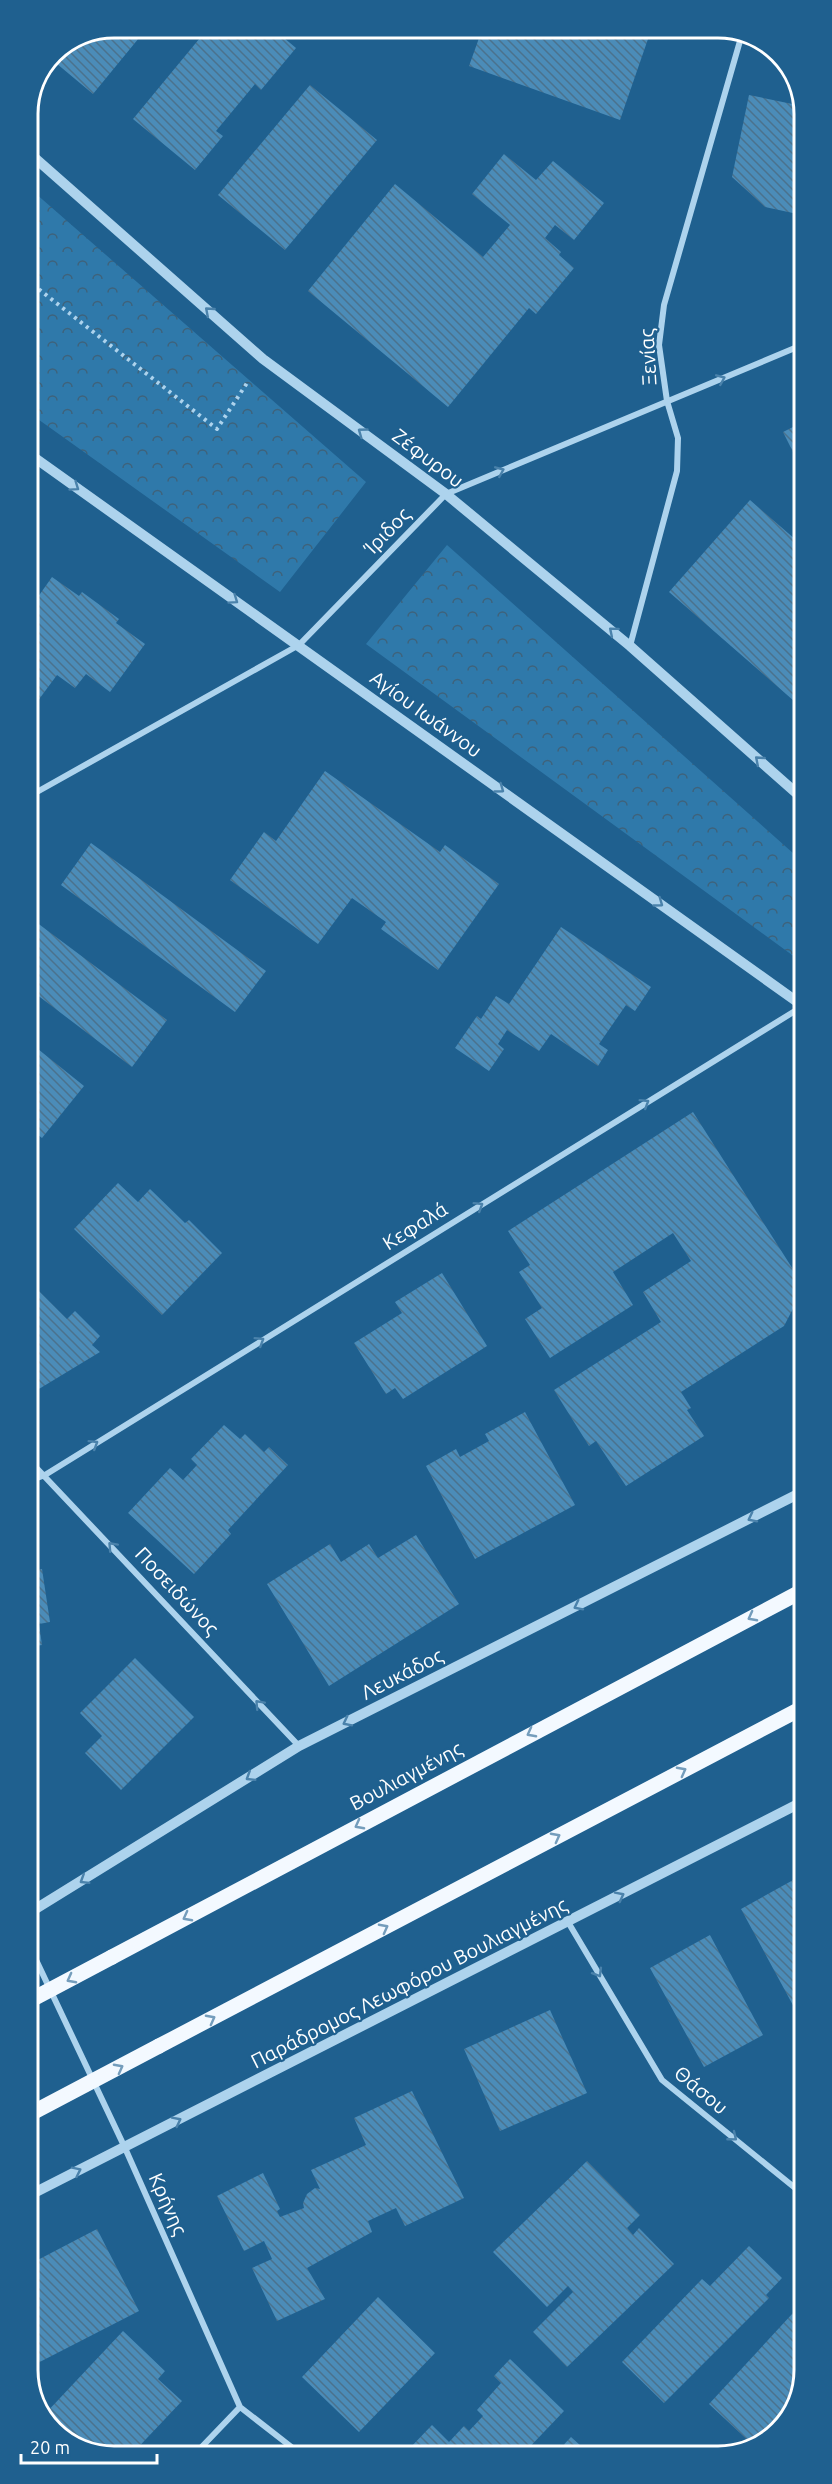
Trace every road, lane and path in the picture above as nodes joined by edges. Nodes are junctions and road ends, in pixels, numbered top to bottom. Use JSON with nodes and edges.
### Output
{"nodes":[{"id":1,"x":740,"y":41,"type":"edge"},
{"id":2,"x":38,"y":161,"type":"edge"},
{"id":3,"x":38,"y":289,"type":"edge"},
{"id":4,"x":794,"y":348,"type":"edge"},
{"id":5,"x":263,"y":359,"type":"junction"},
{"id":6,"x":667,"y":401,"type":"junction"},
{"id":7,"x":38,"y":460,"type":"edge"},
{"id":8,"x":446,"y":494,"type":"junction"},
{"id":9,"x":298,"y":645,"type":"junction"},
{"id":10,"x":630,"y":646,"type":"junction"},
{"id":11,"x":38,"y":791,"type":"edge"},
{"id":12,"x":794,"y":791,"type":"edge"},
{"id":13,"x":794,"y":1000,"type":"edge"},
{"id":14,"x":794,"y":1012,"type":"edge"},
{"id":15,"x":38,"y":1468,"type":"edge"},
{"id":16,"x":45,"y":1475,"type":"junction"},
{"id":17,"x":38,"y":1478,"type":"edge"},
{"id":18,"x":794,"y":1496,"type":"edge"},
{"id":19,"x":794,"y":1595,"type":"edge"},
{"id":20,"x":794,"y":1712,"type":"edge"},
{"id":21,"x":299,"y":1746,"type":"junction"},
{"id":22,"x":794,"y":1806,"type":"edge"},
{"id":23,"x":38,"y":1908,"type":"edge"},
{"id":24,"x":568,"y":1922,"type":"junction"},
{"id":25,"x":38,"y":1964,"type":"edge"},
{"id":26,"x":38,"y":1996,"type":"edge"},
{"id":27,"x":38,"y":2110,"type":"edge"},
{"id":28,"x":125,"y":2148,"type":"junction"},
{"id":29,"x":794,"y":2187,"type":"edge"},
{"id":30,"x":38,"y":2190,"type":"edge"},
{"id":31,"x":240,"y":2408,"type":"junction"},
{"id":32,"x":204,"y":2446,"type":"edge"},
{"id":33,"x":290,"y":2446,"type":"edge"}],
"edges":[{"from":1,"to":6,"type":"street","name":"Ξενίας"},
{"from":5,"to":2,"type":"street","name":"Ζέφυρου","one_way":true},
{"from":3,"to":5,"type":"path"},
{"from":6,"to":4,"type":"street","name":"Ίριδος","one_way":true},
{"from":8,"to":5,"type":"street","name":"Ζέφυρου","one_way":true},
{"from":8,"to":6,"type":"street","name":"Ίριδος","one_way":true},
{"from":6,"to":10,"type":"street","name":"Ξενίας"},
{"from":7,"to":9,"type":"street","name":"Αγίου Ιωάννου","one_way":true},
{"from":8,"to":9,"type":"street","name":"Ίριδος"},
{"from":10,"to":8,"type":"street","name":"Ζέφυρου","one_way":true},
{"from":9,"to":11,"type":"street","name":"Ίριδος"},
{"from":9,"to":13,"type":"street","name":"Αγίου Ιωάννου","one_way":true},
{"from":12,"to":10,"type":"street","name":"Ζέφυρου","one_way":true},
{"from":16,"to":14,"type":"street","name":"Κεφαλά","one_way":true},
{"from":15,"to":16,"type":"street","name":"Ποσειδώνος"},
{"from":16,"to":17,"type":"street","name":"Κεφαλά"},
{"from":21,"to":16,"type":"street","name":"Ποσειδώνος","one_way":true},
{"from":18,"to":21,"type":"street","name":"Λευκάδος","one_way":true},
{"from":19,"to":26,"type":"main road","name":"Βουλιαγμένης","one_way":true,"bridge":true},
{"from":27,"to":20,"type":"main road","one_way":true,"bridge":true},
{"from":21,"to":23,"type":"street","name":"Λευκάδος","one_way":true},
{"from":24,"to":22,"type":"street","name":"Παράδρομος Λεωφόρου Βουλιαγμένης","one_way":true},
{"from":28,"to":24,"type":"street","name":"Παράδρομος Λεωφόρου Βουλιαγμένης","one_way":true},
{"from":24,"to":29,"type":"street","name":"Θάσου","one_way":true},
{"from":25,"to":28,"type":"street","name":"Κρήνης"},
{"from":30,"to":28,"type":"street","name":"Παράδρομος Λεωφόρου Βουλιαγμένης","one_way":true},
{"from":28,"to":31,"type":"street","name":"Κρήνης"},
{"from":31,"to":32,"type":"street"},
{"from":31,"to":33,"type":"street","name":"Κρήνης"}]}
